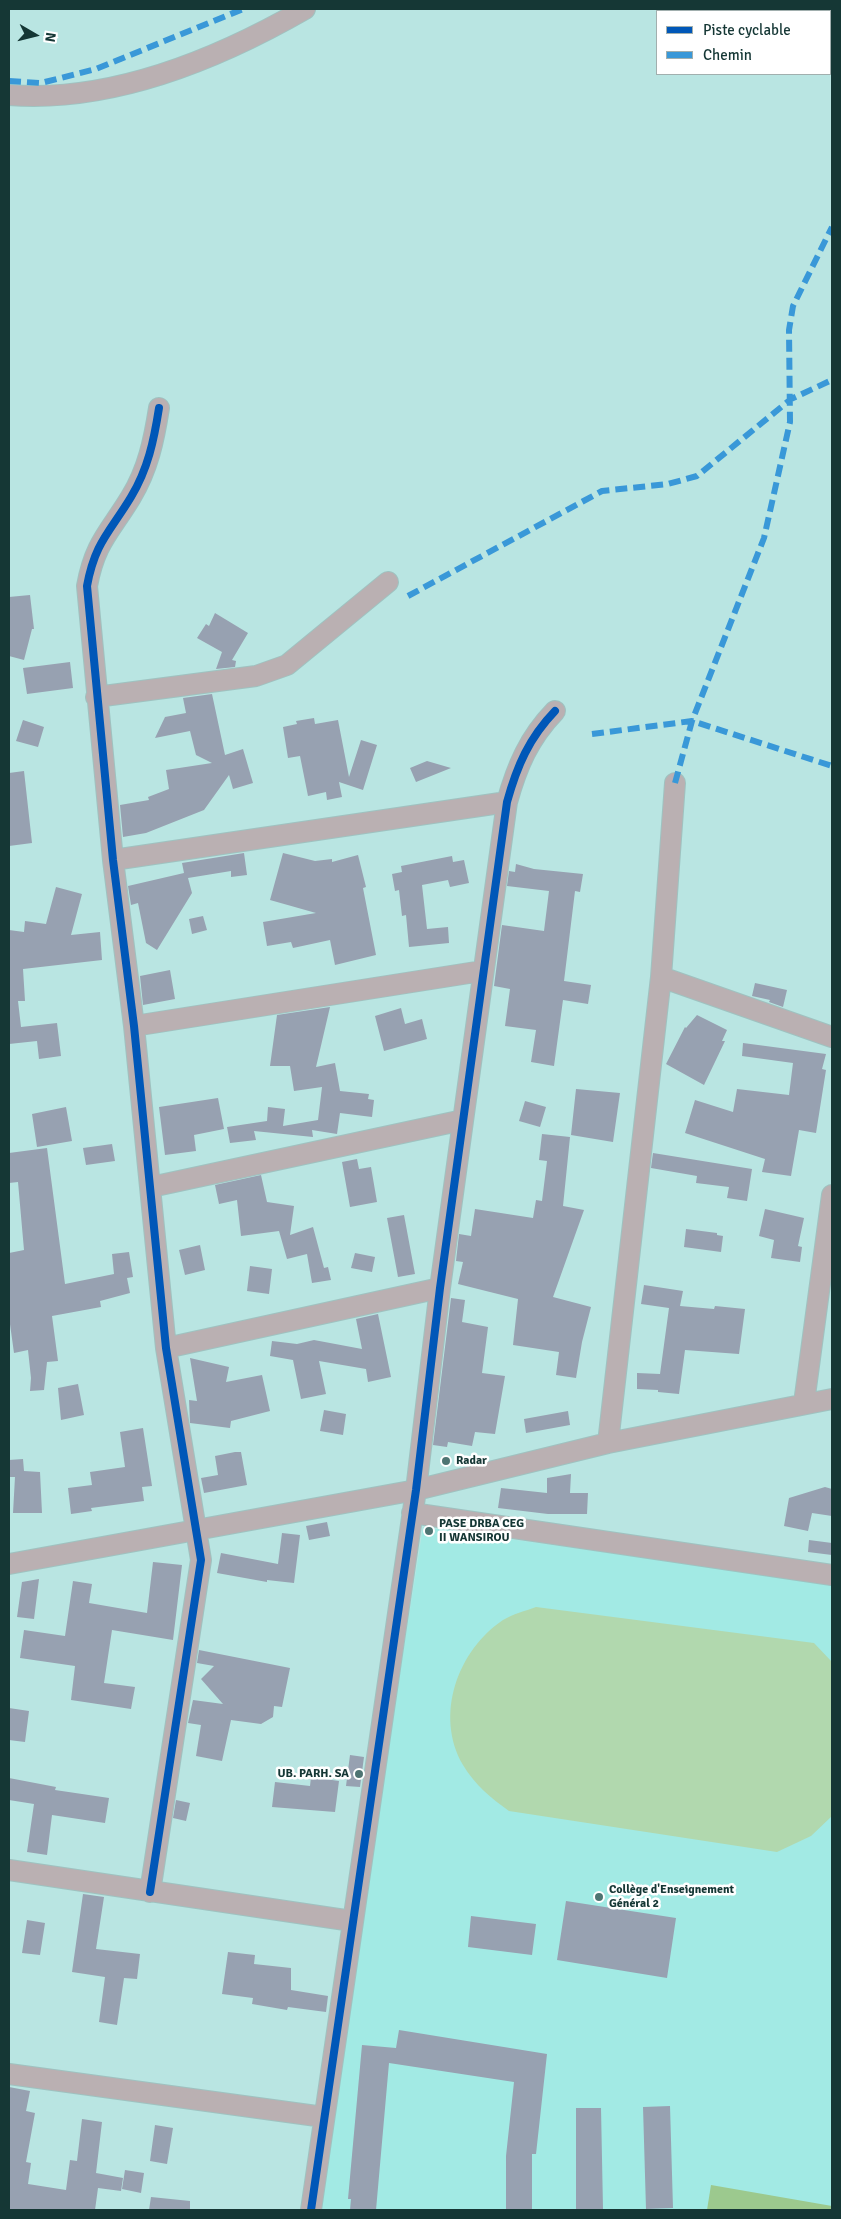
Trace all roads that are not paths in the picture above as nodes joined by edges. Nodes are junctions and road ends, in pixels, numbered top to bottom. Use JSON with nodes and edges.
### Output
{"nodes":[{"id":1,"x":305,"y":9,"type":"edge"},
{"id":2,"x":9,"y":95,"type":"edge"},
{"id":3,"x":158,"y":408,"type":"dead end"},
{"id":4,"x":388,"y":582,"type":"dead end"},
{"id":5,"x":96,"y":697,"type":"junction"},
{"id":6,"x":555,"y":711,"type":"dead end"},
{"id":7,"x":675,"y":783,"type":"dead end"},
{"id":8,"x":507,"y":802,"type":"junction"},
{"id":9,"x":113,"y":860,"type":"junction"},
{"id":10,"x":482,"y":971,"type":"junction"},
{"id":11,"x":661,"y":977,"type":"junction"},
{"id":12,"x":134,"y":1026,"type":"junction"},
{"id":13,"x":832,"y":1037,"type":"edge"},
{"id":14,"x":463,"y":1120,"type":"junction"},
{"id":15,"x":151,"y":1187,"type":"junction"},
{"id":16,"x":832,"y":1195,"type":"edge"},
{"id":17,"x":440,"y":1288,"type":"junction"},
{"id":18,"x":166,"y":1348,"type":"junction"},
{"id":19,"x":832,"y":1399,"type":"edge"},
{"id":20,"x":804,"y":1403,"type":"junction"},
{"id":21,"x":608,"y":1443,"type":"junction"},
{"id":22,"x":416,"y":1490,"type":"junction"},
{"id":23,"x":412,"y":1513,"type":"junction"},
{"id":24,"x":195,"y":1529,"type":"junction"},
{"id":25,"x":9,"y":1564,"type":"edge"},
{"id":26,"x":832,"y":1574,"type":"edge"},
{"id":27,"x":9,"y":1870,"type":"edge"},
{"id":28,"x":150,"y":1892,"type":"junction"},
{"id":29,"x":352,"y":1921,"type":"junction"},
{"id":30,"x":9,"y":2074,"type":"edge"},
{"id":31,"x":324,"y":2116,"type":"junction"},
{"id":32,"x":311,"y":2210,"type":"edge"}],
"edges":[{"from":1,"to":2,"type":"street"},
{"from":3,"to":5,"type":"street"},
{"from":4,"to":5,"type":"street"},
{"from":5,"to":9,"type":"street"},
{"from":6,"to":8,"type":"street"},
{"from":7,"to":11,"type":"street"},
{"from":8,"to":9,"type":"street"},
{"from":8,"to":10,"type":"street"},
{"from":9,"to":12,"type":"street"},
{"from":10,"to":12,"type":"street"},
{"from":10,"to":14,"type":"street"},
{"from":11,"to":13,"type":"street"},
{"from":11,"to":21,"type":"street"},
{"from":12,"to":15,"type":"street"},
{"from":14,"to":15,"type":"street"},
{"from":14,"to":17,"type":"street"},
{"from":15,"to":18,"type":"street"},
{"from":16,"to":20,"type":"street"},
{"from":17,"to":18,"type":"street"},
{"from":17,"to":22,"type":"street"},
{"from":18,"to":24,"type":"street"},
{"from":19,"to":20,"type":"street"},
{"from":20,"to":21,"type":"street"},
{"from":21,"to":22,"type":"street"},
{"from":22,"to":23,"type":"street"},
{"from":22,"to":24,"type":"street"},
{"from":23,"to":26,"type":"street"},
{"from":23,"to":29,"type":"street"},
{"from":24,"to":25,"type":"street"},
{"from":24,"to":28,"type":"street"},
{"from":27,"to":28,"type":"street"},
{"from":28,"to":29,"type":"street"},
{"from":29,"to":31,"type":"street"},
{"from":30,"to":31,"type":"street"},
{"from":31,"to":32,"type":"street"}]}
